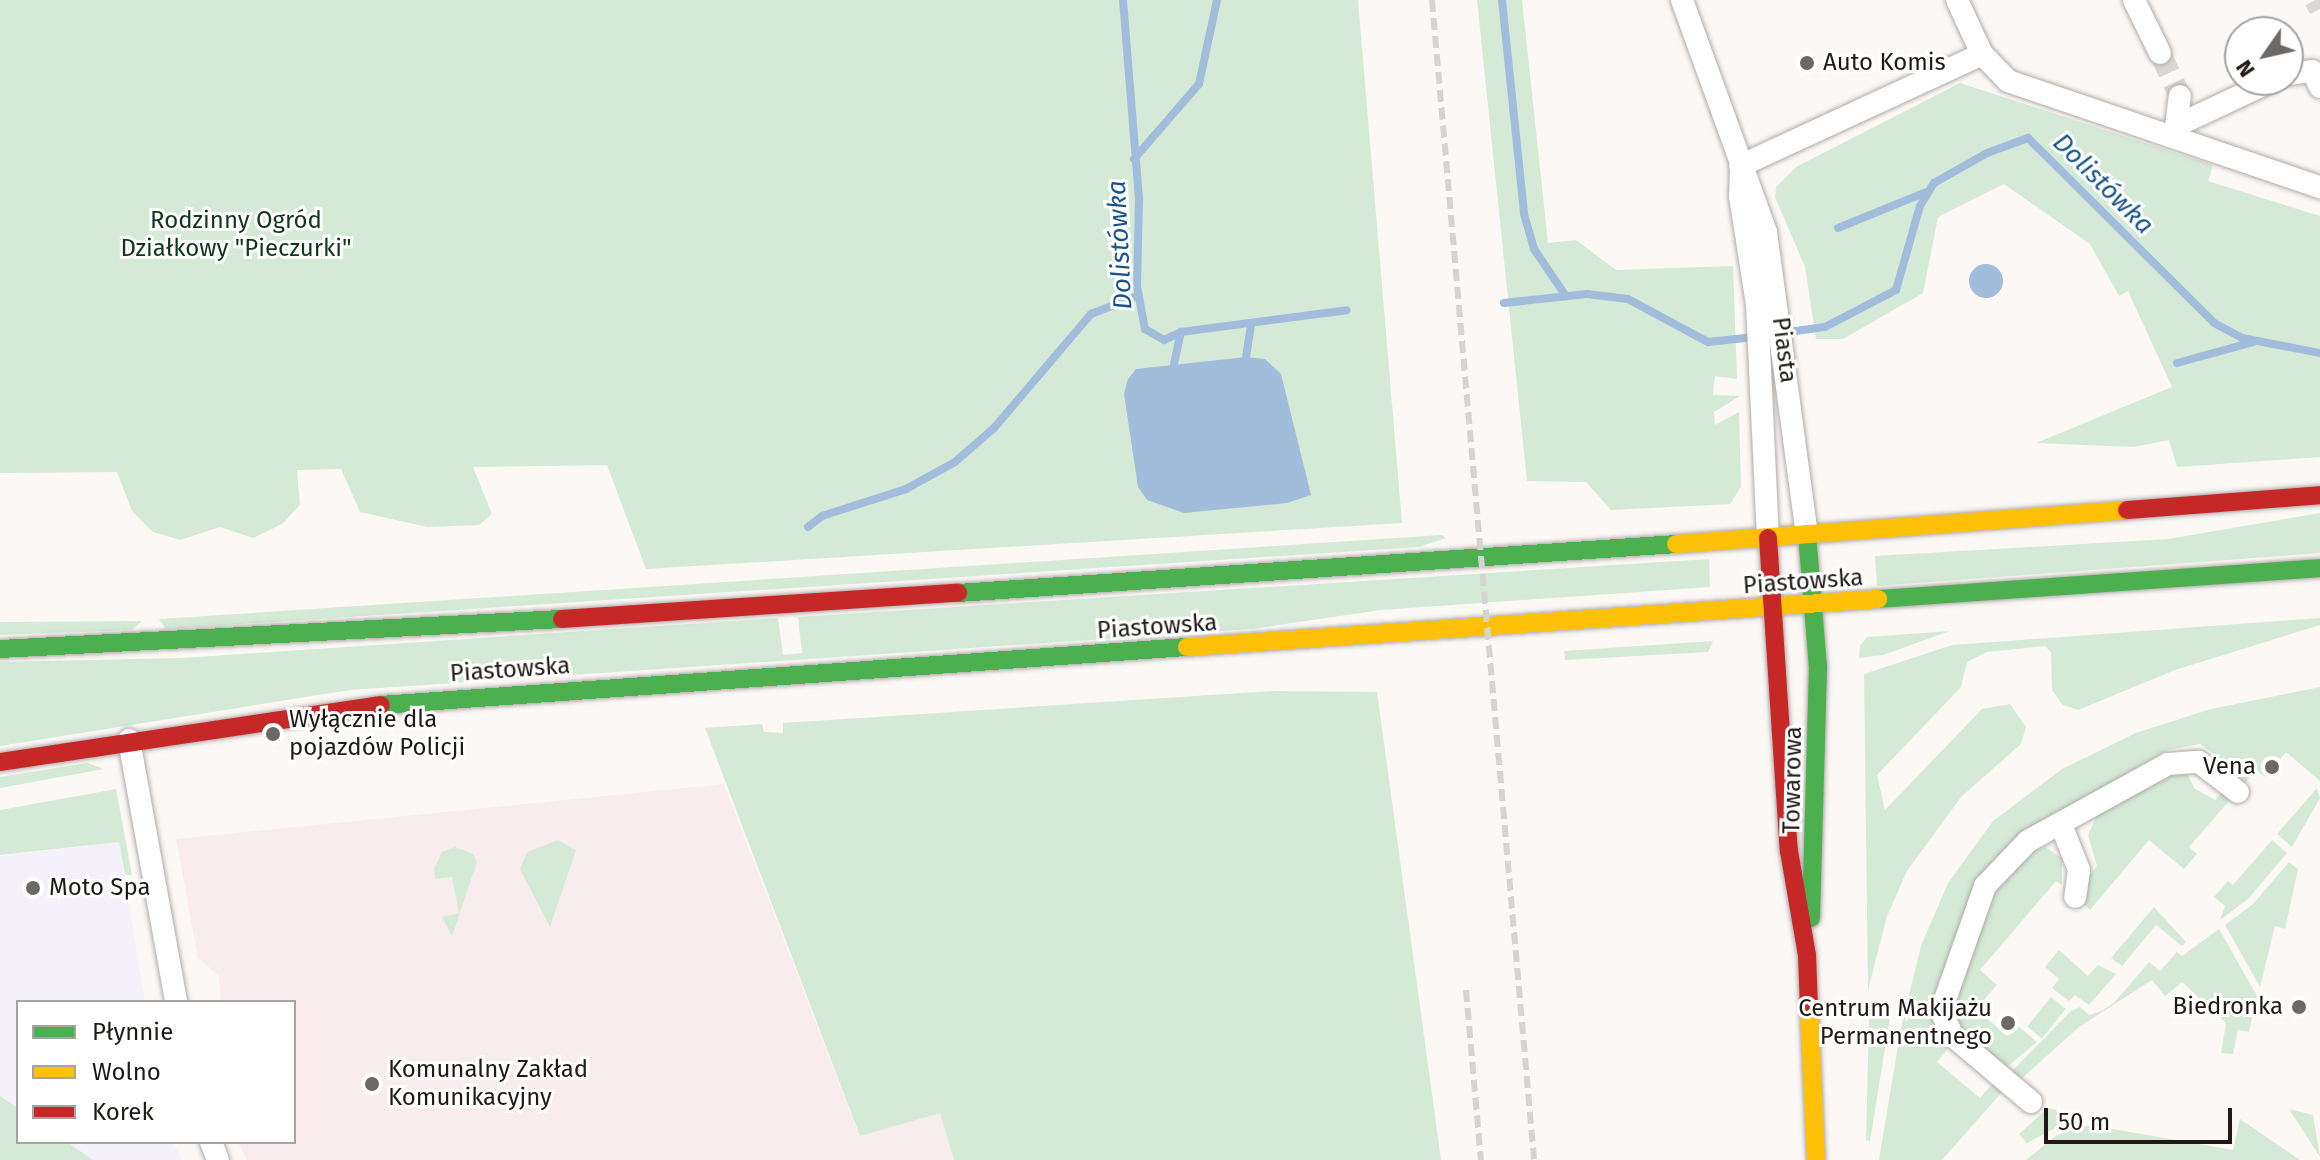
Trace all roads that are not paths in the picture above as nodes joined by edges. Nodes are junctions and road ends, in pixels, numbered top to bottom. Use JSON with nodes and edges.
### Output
{"nodes":[{"id":1,"x":1682,"y":0,"type":"edge"},
{"id":2,"x":1957,"y":0,"type":"edge"},
{"id":3,"x":2134,"y":0,"type":"edge"},
{"id":4,"x":2160,"y":53,"type":"tunnel mouth"},
{"id":5,"x":1982,"y":54,"type":"junction"},
{"id":6,"x":2304,"y":72,"type":"edge"},
{"id":7,"x":2320,"y":87,"type":"edge"},
{"id":8,"x":2180,"y":96,"type":"tunnel mouth"},
{"id":9,"x":2243,"y":96,"type":"edge"},
{"id":10,"x":2178,"y":130,"type":"junction"},
{"id":11,"x":1741,"y":168,"type":"junction"},
{"id":12,"x":2320,"y":187,"type":"edge"},
{"id":13,"x":1767,"y":303,"type":"junction"},
{"id":14,"x":2320,"y":495,"type":"edge"},
{"id":15,"x":1807,"y":534,"type":"junction"},
{"id":16,"x":1768,"y":538,"type":"junction"},
{"id":17,"x":2320,"y":568,"type":"edge"},
{"id":18,"x":1814,"y":606,"type":"junction"},
{"id":19,"x":1771,"y":609,"type":"junction"},
{"id":20,"x":0,"y":649,"type":"edge"},
{"id":21,"x":129,"y":740,"type":"junction"},
{"id":22,"x":1779,"y":742,"type":"junction"},
{"id":23,"x":1818,"y":743,"type":"junction"},
{"id":24,"x":0,"y":762,"type":"edge"},
{"id":25,"x":2238,"y":792,"type":"dead end"},
{"id":26,"x":2062,"y":827,"type":"junction"},
{"id":27,"x":2075,"y":897,"type":"dead end"},
{"id":28,"x":1807,"y":955,"type":"junction"},
{"id":29,"x":176,"y":1000,"type":"edge"},
{"id":30,"x":2031,"y":1102,"type":"dead end"},
{"id":31,"x":1816,"y":1160,"type":"edge"}],
"edges":[{"from":1,"to":11,"type":"street","name":"Piasta"},
{"from":2,"to":5,"type":"street"},
{"from":3,"to":4,"type":"street"},
{"from":5,"to":10,"type":"street"},
{"from":5,"to":11,"type":"street"},
{"from":6,"to":7,"type":"street"},
{"from":8,"to":10,"type":"street"},
{"from":9,"to":10,"type":"street"},
{"from":10,"to":12,"type":"street"},
{"from":11,"to":13,"type":"street","name":"Piasta"},
{"from":13,"to":15,"type":"street","name":"Piasta"},
{"from":13,"to":16,"type":"street","name":"Piasta"},
{"from":14,"to":15,"type":"main road","name":"Piastowska"},
{"from":15,"to":16,"type":"main road","name":"Piastowska"},
{"from":15,"to":18,"type":"main road","name":"Towarowa"},
{"from":16,"to":19,"type":"main road","name":"Towarowa"},
{"from":16,"to":20,"type":"main road","name":"Piastowska"},
{"from":17,"to":18,"type":"main road","name":"Piastowska"},
{"from":18,"to":19,"type":"main road","name":"Piastowska"},
{"from":18,"to":23,"type":"main road","name":"Towarowa"},
{"from":19,"to":21,"type":"main road","name":"Piastowska"},
{"from":19,"to":22,"type":"main road","name":"Towarowa"},
{"from":21,"to":24,"type":"main road","name":"Piastowska"},
{"from":21,"to":29,"type":"street"},
{"from":22,"to":23,"type":"main road"},
{"from":22,"to":28,"type":"main road","name":"Towarowa"},
{"from":23,"to":28,"type":"main road","name":"Towarowa"},
{"from":25,"to":26,"type":"street"},
{"from":26,"to":27,"type":"street"},
{"from":26,"to":30,"type":"street"},
{"from":28,"to":31,"type":"main road","name":"Towarowa"}]}
